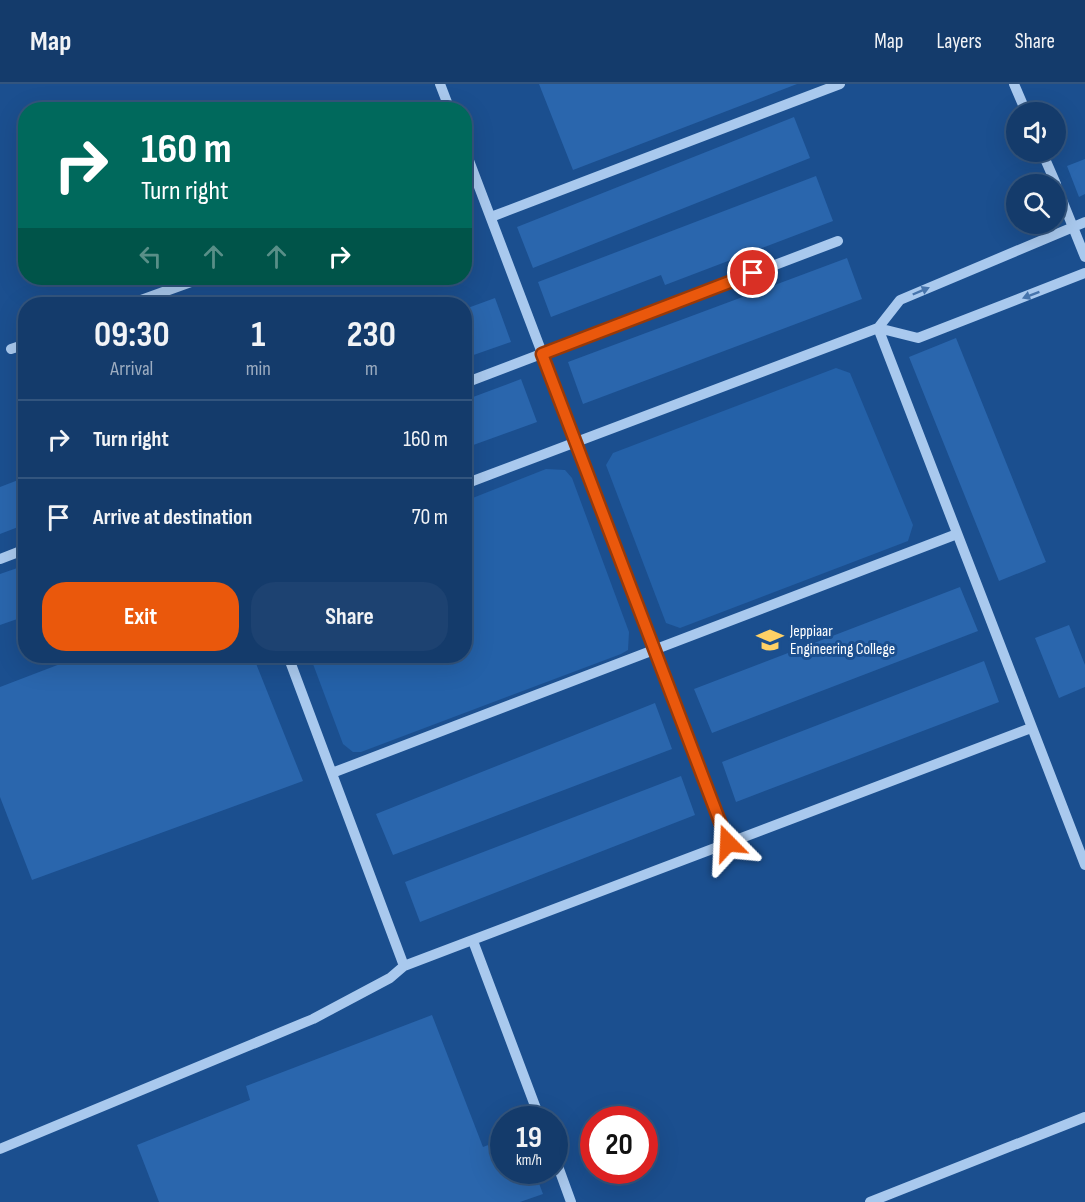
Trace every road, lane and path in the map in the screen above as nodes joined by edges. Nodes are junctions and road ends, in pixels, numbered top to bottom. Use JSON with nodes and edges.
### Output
{"nodes":[{"id":1,"x":440,"y":84,"type":"edge"},
{"id":2,"x":840,"y":84,"type":"edge"},
{"id":3,"x":1014,"y":84,"type":"edge"},
{"id":4,"x":447,"y":102,"type":"edge"},
{"id":5,"x":1022,"y":102,"type":"edge"},
{"id":6,"x":472,"y":181,"type":"edge"},
{"id":7,"x":1066,"y":210,"type":"edge"},
{"id":8,"x":490,"y":217,"type":"junction"},
{"id":9,"x":1085,"y":222,"type":"edge"},
{"id":10,"x":1073,"y":227,"type":"junction"},
{"id":11,"x":838,"y":241,"type":"dead end"},
{"id":12,"x":1085,"y":257,"type":"edge"},
{"id":13,"x":1085,"y":273,"type":"edge"},
{"id":14,"x":187,"y":285,"type":"edge"},
{"id":15,"x":161,"y":297,"type":"edge"},
{"id":16,"x":878,"y":328,"type":"junction"},
{"id":17,"x":18,"y":347,"type":"edge"},
{"id":18,"x":11,"y":349,"type":"dead end"},
{"id":19,"x":542,"y":354,"type":"junction"},
{"id":20,"x":472,"y":380,"type":"edge"},
{"id":21,"x":575,"y":443,"type":"junction"},
{"id":22,"x":472,"y":481,"type":"edge"},
{"id":23,"x":957,"y":534,"type":"junction"},
{"id":24,"x":18,"y":552,"type":"edge"},
{"id":25,"x":0,"y":559,"type":"edge"},
{"id":26,"x":655,"y":650,"type":"junction"},
{"id":27,"x":291,"y":663,"type":"edge"},
{"id":28,"x":1030,"y":728,"type":"junction"},
{"id":29,"x":332,"y":773,"type":"junction"},
{"id":30,"x":728,"y":843,"type":"junction"},
{"id":31,"x":1085,"y":865,"type":"edge"},
{"id":32,"x":473,"y":941,"type":"junction"},
{"id":33,"x":404,"y":966,"type":"junction"},
{"id":34,"x":535,"y":1106,"type":"edge"},
{"id":35,"x":1085,"y":1118,"type":"edge"},
{"id":36,"x":0,"y":1149,"type":"edge"},
{"id":37,"x":564,"y":1184,"type":"edge"},
{"id":38,"x":571,"y":1202,"type":"edge"},
{"id":39,"x":870,"y":1202,"type":"edge"}],
"edges":[{"from":1,"to":4,"type":"lane"},
{"from":2,"to":8,"type":"lane"},
{"from":3,"to":5,"type":"lane"},
{"from":6,"to":8,"type":"lane"},
{"from":7,"to":10,"type":"lane"},
{"from":8,"to":19,"type":"lane"},
{"from":9,"to":10,"type":"lane"},
{"from":10,"to":12,"type":"lane"},
{"from":16,"to":10,"type":"lane","one_way":true},
{"from":11,"to":19,"type":"lane"},
{"from":13,"to":16,"type":"lane","one_way":true},
{"from":14,"to":15,"type":"lane"},
{"from":16,"to":21,"type":"lane"},
{"from":16,"to":23,"type":"lane"},
{"from":17,"to":18,"type":"lane"},
{"from":19,"to":20,"type":"lane"},
{"from":19,"to":21,"type":"lane"},
{"from":21,"to":22,"type":"lane"},
{"from":21,"to":26,"type":"lane"},
{"from":23,"to":26,"type":"lane"},
{"from":23,"to":28,"type":"lane"},
{"from":24,"to":25,"type":"lane"},
{"from":26,"to":29,"type":"lane"},
{"from":26,"to":30,"type":"lane"},
{"from":27,"to":29,"type":"lane"},
{"from":28,"to":30,"type":"lane"},
{"from":28,"to":31,"type":"lane"},
{"from":29,"to":33,"type":"lane"},
{"from":30,"to":32,"type":"lane"},
{"from":32,"to":33,"type":"lane"},
{"from":32,"to":34,"type":"lane"},
{"from":33,"to":36,"type":"lane"},
{"from":35,"to":39,"type":"lane"},
{"from":37,"to":38,"type":"lane"}]}
